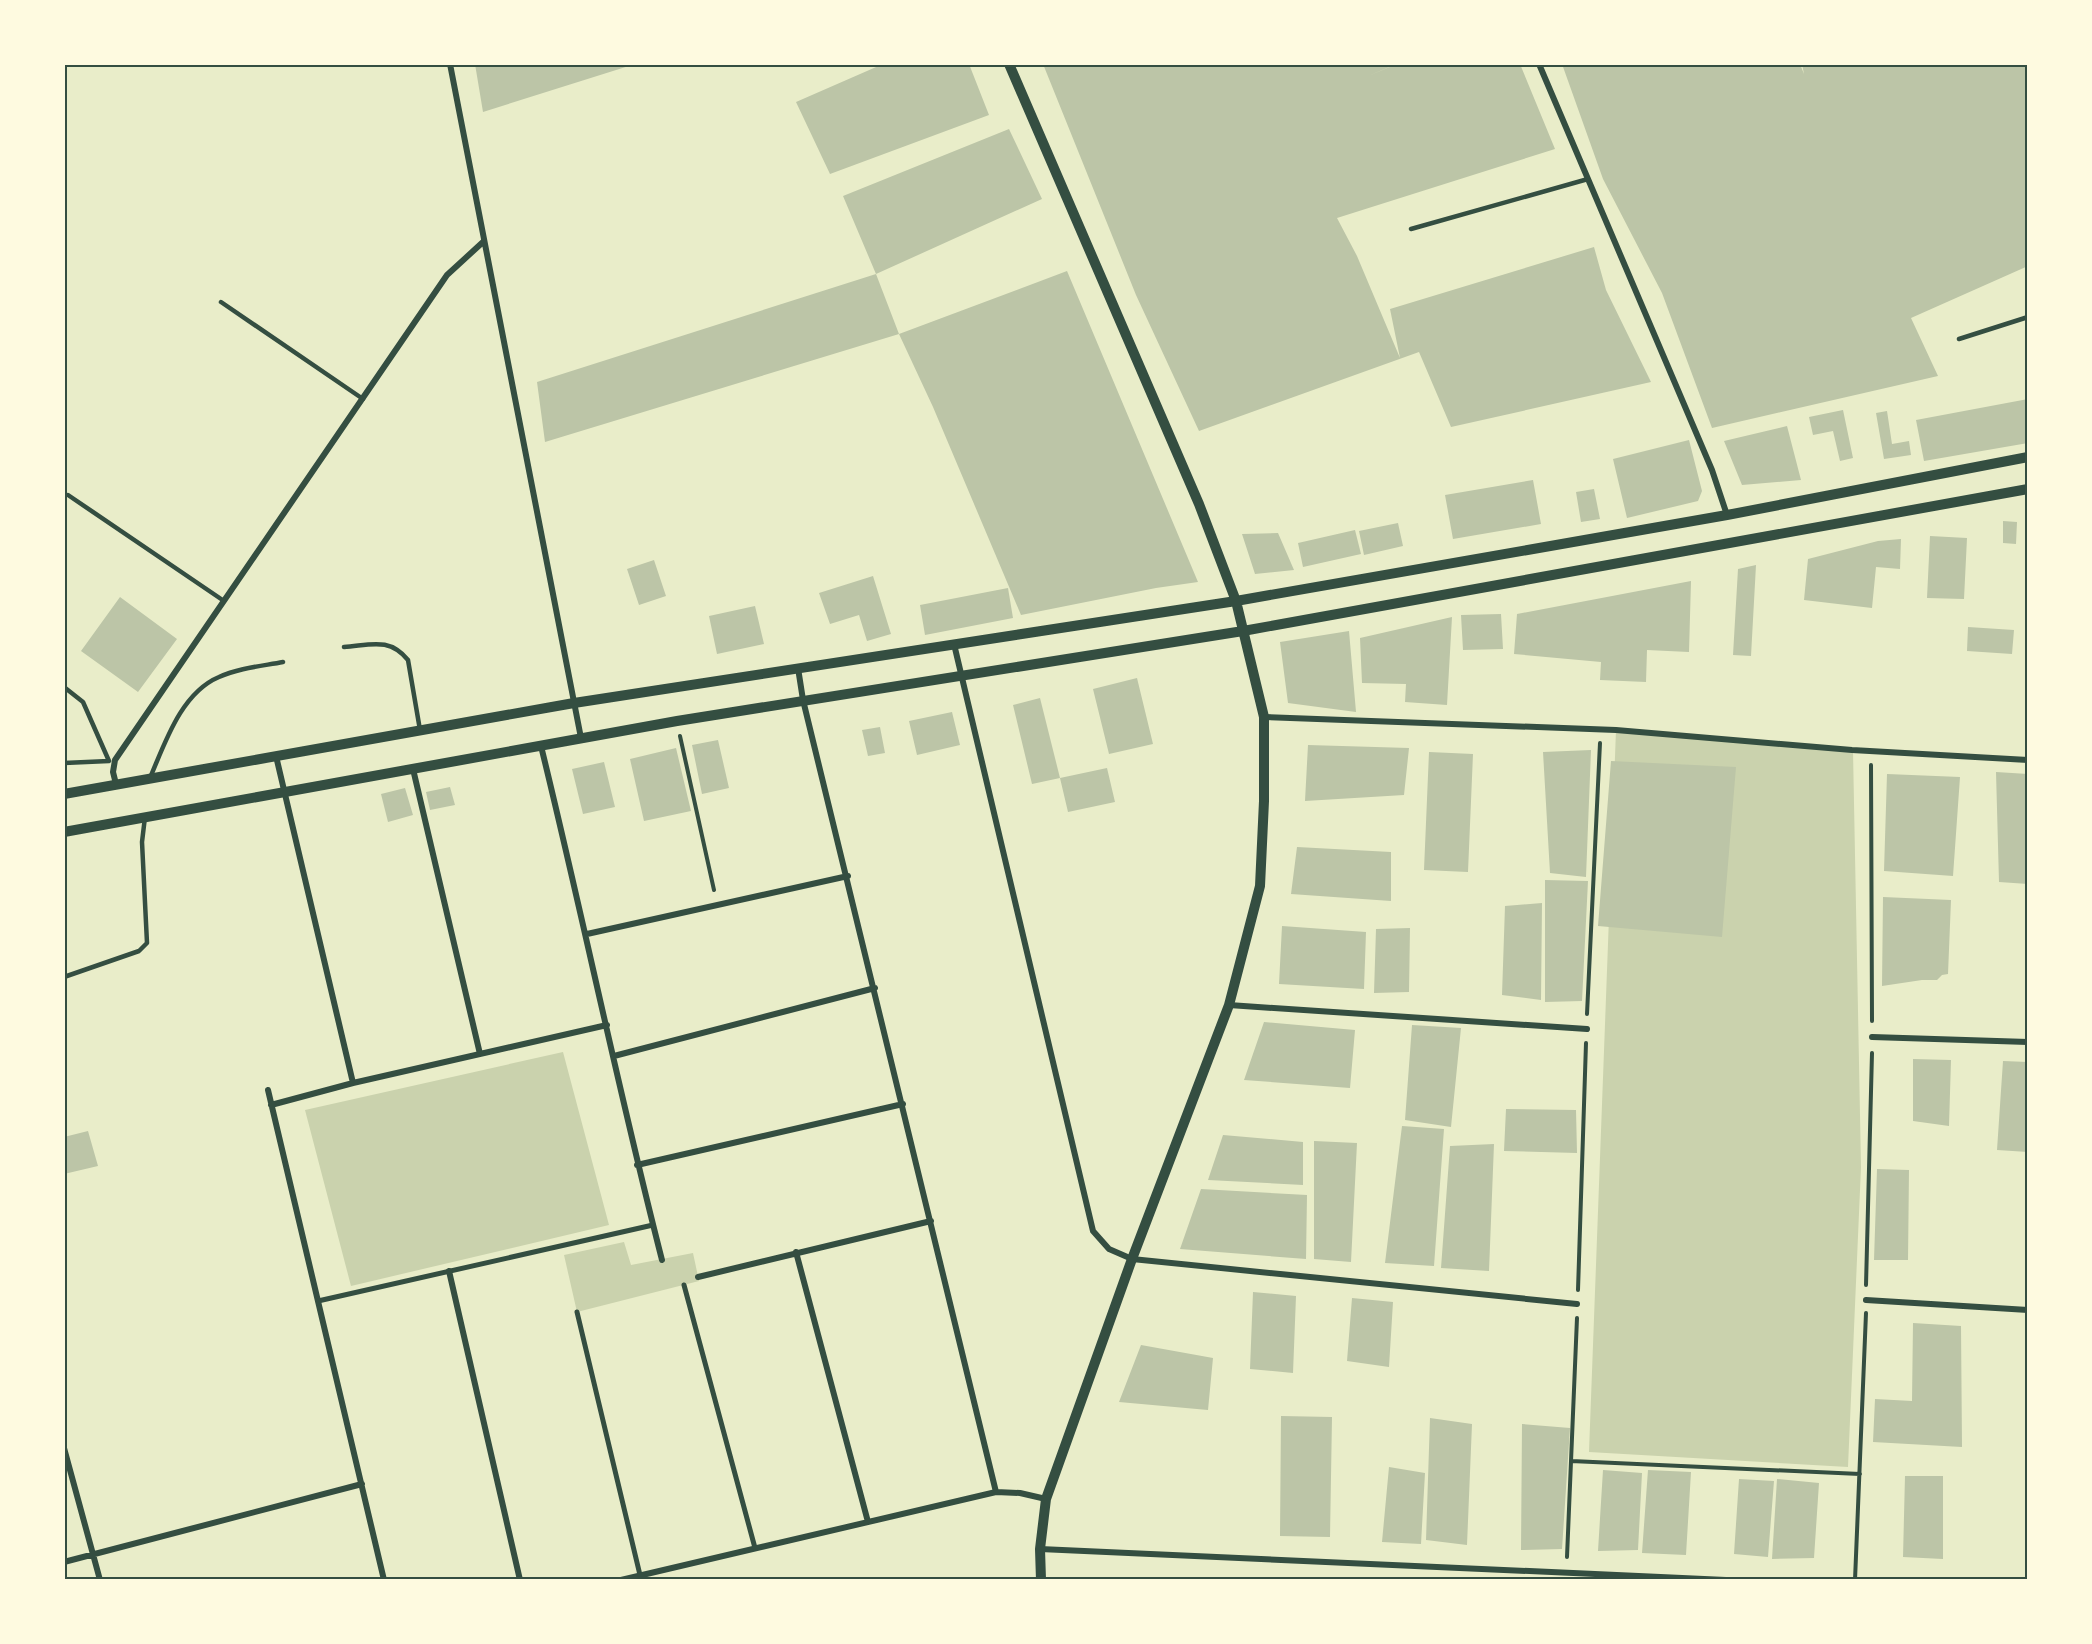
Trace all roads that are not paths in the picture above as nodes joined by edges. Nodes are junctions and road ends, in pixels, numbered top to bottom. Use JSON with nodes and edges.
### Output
{"nodes":[{"id":1,"x":450,"y":64,"type":"edge"},
{"id":2,"x":1009,"y":64,"type":"edge"},
{"id":3,"x":1539,"y":64,"type":"edge"},
{"id":4,"x":1588,"y":179,"type":"junction"},
{"id":5,"x":1411,"y":229,"type":"dead end"},
{"id":6,"x":483,"y":242,"type":"junction"},
{"id":7,"x":221,"y":302,"type":"dead end"},
{"id":8,"x":2028,"y":318,"type":"edge"},
{"id":9,"x":1959,"y":339,"type":"dead end"},
{"id":10,"x":363,"y":399,"type":"junction"},
{"id":11,"x":2028,"y":457,"type":"edge"},
{"id":12,"x":2028,"y":489,"type":"edge"},
{"id":13,"x":68,"y":495,"type":"dead end"},
{"id":14,"x":1727,"y":515,"type":"junction"},
{"id":15,"x":1236,"y":601,"type":"junction"},
{"id":16,"x":224,"y":602,"type":"junction"},
{"id":17,"x":1243,"y":631,"type":"junction"},
{"id":18,"x":954,"y":643,"type":"junction"},
{"id":19,"x":344,"y":647,"type":"dead end"},
{"id":20,"x":283,"y":663,"type":"dead end"},
{"id":21,"x":798,"y":668,"type":"junction"},
{"id":22,"x":960,"y":676,"type":"junction"},
{"id":23,"x":64,"y":687,"type":"edge"},
{"id":24,"x":803,"y":700,"type":"junction"},
{"id":25,"x":574,"y":703,"type":"junction"},
{"id":26,"x":1264,"y":717,"type":"junction"},
{"id":27,"x":420,"y":730,"type":"junction"},
{"id":28,"x":581,"y":738,"type":"junction"},
{"id":29,"x":541,"y":746,"type":"junction"},
{"id":30,"x":276,"y":756,"type":"junction"},
{"id":31,"x":112,"y":760,"type":"junction"},
{"id":32,"x":2028,"y":760,"type":"edge"},
{"id":33,"x":64,"y":763,"type":"edge"},
{"id":34,"x":413,"y":769,"type":"junction"},
{"id":35,"x":150,"y":778,"type":"junction"},
{"id":36,"x":116,"y":784,"type":"junction"},
{"id":37,"x":284,"y":791,"type":"junction"},
{"id":38,"x":64,"y":794,"type":"edge"},
{"id":39,"x":145,"y":817,"type":"junction"},
{"id":40,"x":64,"y":832,"type":"edge"},
{"id":41,"x":848,"y":876,"type":"junction"},
{"id":42,"x":587,"y":934,"type":"junction"},
{"id":43,"x":64,"y":977,"type":"edge"},
{"id":44,"x":874,"y":988,"type":"junction"},
{"id":45,"x":1229,"y":1005,"type":"junction"},
{"id":46,"x":608,"y":1025,"type":"junction"},
{"id":47,"x":1587,"y":1029,"type":"road end"},
{"id":48,"x":1872,"y":1037,"type":"road end"},
{"id":49,"x":2028,"y":1042,"type":"edge"},
{"id":50,"x":480,"y":1054,"type":"junction"},
{"id":51,"x":614,"y":1056,"type":"junction"},
{"id":52,"x":353,"y":1083,"type":"junction"},
{"id":53,"x":268,"y":1090,"type":"dead end"},
{"id":54,"x":903,"y":1104,"type":"junction"},
{"id":55,"x":271,"y":1105,"type":"junction"},
{"id":56,"x":637,"y":1165,"type":"junction"},
{"id":57,"x":931,"y":1221,"type":"junction"},
{"id":58,"x":653,"y":1225,"type":"junction"},
{"id":59,"x":796,"y":1251,"type":"junction"},
{"id":60,"x":1132,"y":1259,"type":"junction"},
{"id":61,"x":662,"y":1260,"type":"dead end"},
{"id":62,"x":449,"y":1271,"type":"junction"},
{"id":63,"x":698,"y":1277,"type":"dead end"},
{"id":64,"x":684,"y":1285,"type":"dead end"},
{"id":65,"x":1866,"y":1300,"type":"road end"},
{"id":66,"x":318,"y":1301,"type":"junction"},
{"id":67,"x":1577,"y":1304,"type":"road end"},
{"id":68,"x":2028,"y":1310,"type":"edge"},
{"id":69,"x":577,"y":1312,"type":"dead end"},
{"id":70,"x":64,"y":1448,"type":"edge"},
{"id":71,"x":362,"y":1484,"type":"junction"},
{"id":72,"x":996,"y":1492,"type":"junction"},
{"id":73,"x":1046,"y":1499,"type":"junction"},
{"id":74,"x":868,"y":1522,"type":"junction"},
{"id":75,"x":755,"y":1548,"type":"junction"},
{"id":76,"x":1040,"y":1549,"type":"junction"},
{"id":77,"x":92,"y":1555,"type":"junction"},
{"id":78,"x":64,"y":1562,"type":"edge"},
{"id":79,"x":640,"y":1575,"type":"junction"},
{"id":80,"x":625,"y":1579,"type":"edge"},
{"id":81,"x":100,"y":1580,"type":"edge"},
{"id":82,"x":384,"y":1580,"type":"edge"},
{"id":83,"x":520,"y":1580,"type":"edge"},
{"id":84,"x":1041,"y":1580,"type":"edge"},
{"id":85,"x":1726,"y":1580,"type":"edge"}],
"edges":[{"from":1,"to":6,"type":"street"},
{"from":2,"to":15,"type":"street"},
{"from":3,"to":4,"type":"street"},
{"from":4,"to":5,"type":"lane"},
{"from":4,"to":14,"type":"street"},
{"from":6,"to":10,"type":"street"},
{"from":6,"to":25,"type":"street"},
{"from":7,"to":10,"type":"lane"},
{"from":8,"to":9,"type":"lane"},
{"from":10,"to":16,"type":"street"},
{"from":11,"to":14,"type":"street"},
{"from":12,"to":17,"type":"street"},
{"from":13,"to":16,"type":"lane"},
{"from":14,"to":15,"type":"street"},
{"from":15,"to":17,"type":"street"},
{"from":15,"to":18,"type":"street"},
{"from":16,"to":31,"type":"street"},
{"from":17,"to":22,"type":"street"},
{"from":17,"to":26,"type":"street"},
{"from":18,"to":21,"type":"street"},
{"from":18,"to":22,"type":"street"},
{"from":19,"to":27,"type":"lane"},
{"from":20,"to":35,"type":"lane"},
{"from":21,"to":24,"type":"street"},
{"from":21,"to":25,"type":"street"},
{"from":22,"to":24,"type":"street"},
{"from":22,"to":60,"type":"street"},
{"from":23,"to":31,"type":"lane"},
{"from":24,"to":28,"type":"street"},
{"from":24,"to":41,"type":"street"},
{"from":25,"to":27,"type":"street"},
{"from":25,"to":28,"type":"street"},
{"from":26,"to":32,"type":"street"},
{"from":26,"to":45,"type":"street"},
{"from":27,"to":30,"type":"street"},
{"from":28,"to":29,"type":"street"},
{"from":29,"to":34,"type":"street"},
{"from":29,"to":42,"type":"street"},
{"from":30,"to":35,"type":"street"},
{"from":30,"to":37,"type":"street"},
{"from":31,"to":33,"type":"lane"},
{"from":31,"to":36,"type":"street"},
{"from":34,"to":37,"type":"street"},
{"from":34,"to":50,"type":"street"},
{"from":35,"to":36,"type":"street"},
{"from":36,"to":38,"type":"street"},
{"from":37,"to":39,"type":"street"},
{"from":37,"to":52,"type":"street"},
{"from":39,"to":40,"type":"street"},
{"from":39,"to":43,"type":"lane"},
{"from":41,"to":42,"type":"street"},
{"from":41,"to":44,"type":"street"},
{"from":42,"to":46,"type":"street"},
{"from":44,"to":51,"type":"street"},
{"from":44,"to":54,"type":"street"},
{"from":45,"to":47,"type":"street"},
{"from":45,"to":60,"type":"street"},
{"from":46,"to":50,"type":"street"},
{"from":46,"to":51,"type":"street"},
{"from":48,"to":49,"type":"street"},
{"from":50,"to":52,"type":"street"},
{"from":51,"to":56,"type":"street"},
{"from":52,"to":55,"type":"street"},
{"from":53,"to":55,"type":"street"},
{"from":54,"to":56,"type":"street"},
{"from":54,"to":57,"type":"street"},
{"from":55,"to":66,"type":"street"},
{"from":56,"to":58,"type":"street"},
{"from":57,"to":59,"type":"street"},
{"from":57,"to":72,"type":"street"},
{"from":58,"to":61,"type":"street"},
{"from":58,"to":62,"type":"street"},
{"from":59,"to":63,"type":"street"},
{"from":59,"to":74,"type":"street"},
{"from":60,"to":67,"type":"street"},
{"from":60,"to":73,"type":"street"},
{"from":62,"to":66,"type":"street"},
{"from":62,"to":83,"type":"street"},
{"from":64,"to":75,"type":"street"},
{"from":65,"to":68,"type":"street"},
{"from":66,"to":71,"type":"street"},
{"from":69,"to":79,"type":"street"},
{"from":70,"to":77,"type":"street"},
{"from":71,"to":77,"type":"street"},
{"from":71,"to":82,"type":"street"},
{"from":72,"to":73,"type":"street"},
{"from":72,"to":74,"type":"street"},
{"from":73,"to":76,"type":"street"},
{"from":74,"to":75,"type":"street"},
{"from":75,"to":79,"type":"street"},
{"from":76,"to":84,"type":"street"},
{"from":76,"to":85,"type":"street"},
{"from":77,"to":78,"type":"street"},
{"from":77,"to":81,"type":"street"},
{"from":79,"to":80,"type":"street"}]}
